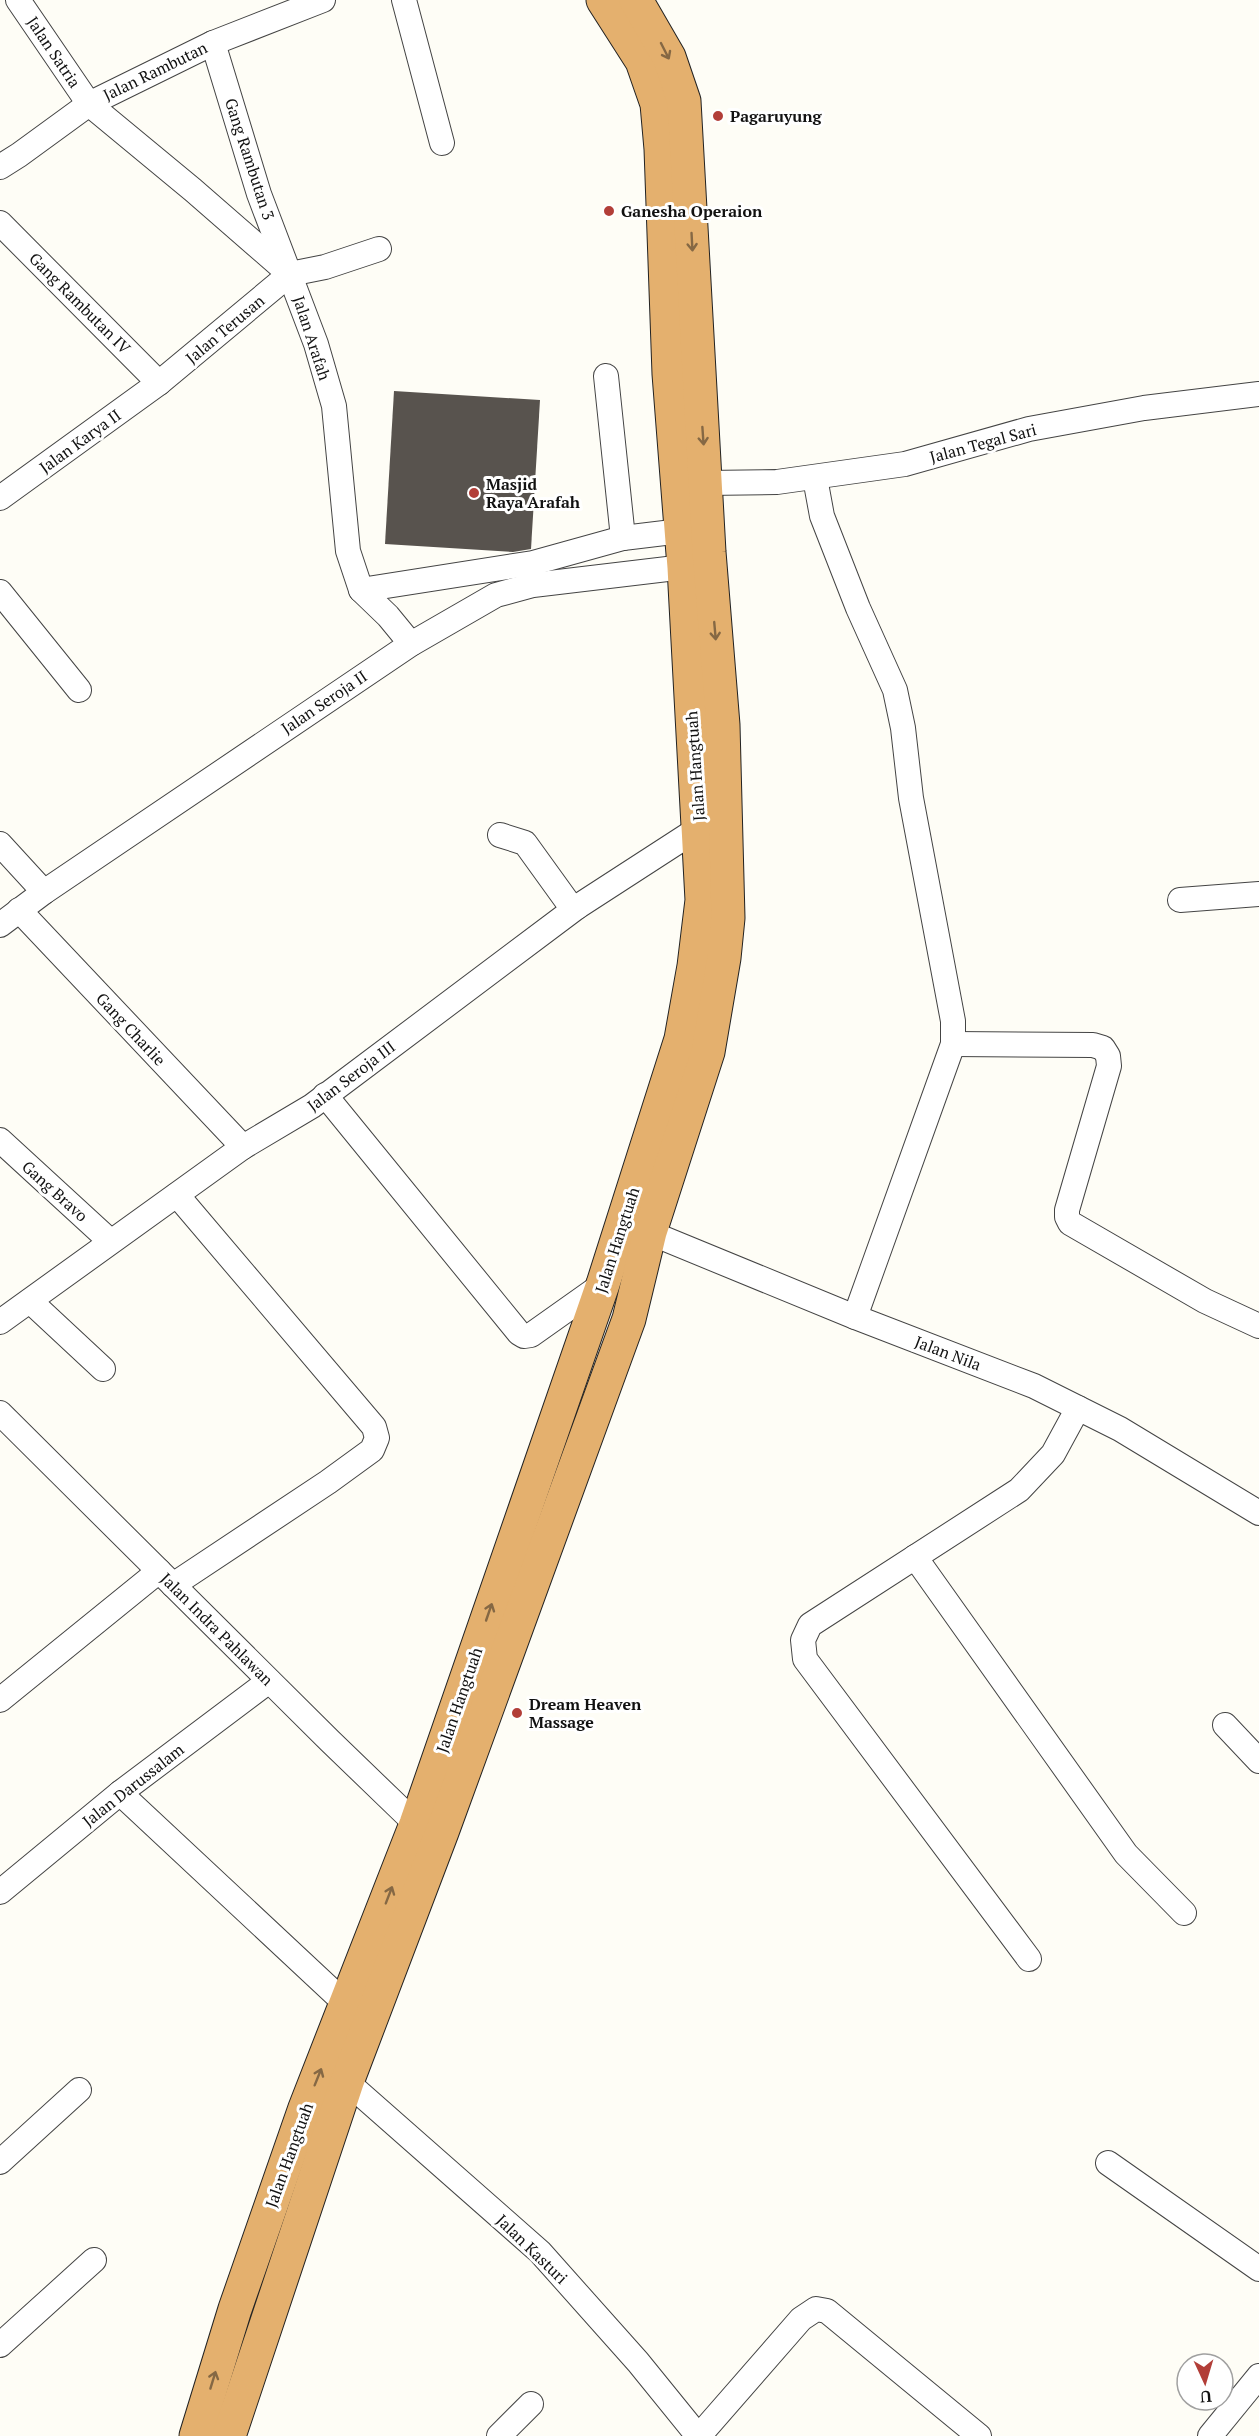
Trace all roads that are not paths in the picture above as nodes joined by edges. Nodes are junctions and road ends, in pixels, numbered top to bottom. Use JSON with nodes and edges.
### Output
{"nodes":[{"id":1,"x":18,"y":0,"type":"edge"},
{"id":2,"x":323,"y":0,"type":"edge"},
{"id":3,"x":404,"y":0,"type":"edge"},
{"id":4,"x":603,"y":0,"type":"edge"},
{"id":5,"x":636,"y":0,"type":"edge"},
{"id":6,"x":276,"y":8,"type":"edge"},
{"id":7,"x":213,"y":43,"type":"junction"},
{"id":8,"x":89,"y":104,"type":"junction"},
{"id":9,"x":442,"y":143,"type":"dead end"},
{"id":10,"x":0,"y":167,"type":"edge"},
{"id":11,"x":0,"y":223,"type":"edge"},
{"id":12,"x":379,"y":249,"type":"dead end"},
{"id":13,"x":290,"y":274,"type":"junction"},
{"id":14,"x":606,"y":376,"type":"dead end"},
{"id":15,"x":159,"y":383,"type":"junction"},
{"id":16,"x":1259,"y":394,"type":"edge"},
{"id":17,"x":815,"y":478,"type":"junction"},
{"id":18,"x":706,"y":483,"type":"junction"},
{"id":19,"x":2,"y":494,"type":"edge"},
{"id":20,"x":681,"y":531,"type":"junction"},
{"id":21,"x":623,"y":538,"type":"junction"},
{"id":22,"x":684,"y":567,"type":"junction"},
{"id":23,"x":361,"y":591,"type":"junction"},
{"id":24,"x":0,"y":592,"type":"edge"},
{"id":25,"x":411,"y":644,"type":"junction"},
{"id":26,"x":79,"y":690,"type":"dead end"},
{"id":27,"x":708,"y":724,"type":"junction"},
{"id":28,"x":699,"y":828,"type":"junction"},
{"id":29,"x":500,"y":835,"type":"dead end"},
{"id":30,"x":0,"y":844,"type":"edge"},
{"id":31,"x":44,"y":892,"type":"junction"},
{"id":32,"x":1259,"y":894,"type":"edge"},
{"id":33,"x":1180,"y":900,"type":"dead end"},
{"id":34,"x":577,"y":907,"type":"junction"},
{"id":35,"x":9,"y":917,"type":"edge"},
{"id":36,"x":953,"y":1044,"type":"junction"},
{"id":37,"x":325,"y":1095,"type":"junction"},
{"id":38,"x":0,"y":1140,"type":"edge"},
{"id":39,"x":243,"y":1147,"type":"junction"},
{"id":40,"x":177,"y":1195,"type":"junction"},
{"id":41,"x":636,"y":1227,"type":"junction"},
{"id":42,"x":110,"y":1241,"type":"junction"},
{"id":43,"x":603,"y":1284,"type":"junction"},
{"id":44,"x":30,"y":1301,"type":"junction"},
{"id":45,"x":855,"y":1317,"type":"junction"},
{"id":46,"x":0,"y":1322,"type":"edge"},
{"id":47,"x":1259,"y":1326,"type":"edge"},
{"id":48,"x":103,"y":1369,"type":"dead end"},
{"id":49,"x":1078,"y":1408,"type":"junction"},
{"id":50,"x":0,"y":1413,"type":"edge"},
{"id":51,"x":1259,"y":1513,"type":"edge"},
{"id":52,"x":915,"y":1557,"type":"junction"},
{"id":53,"x":166,"y":1578,"type":"junction"},
{"id":54,"x":269,"y":1681,"type":"junction"},
{"id":55,"x":0,"y":1700,"type":"edge"},
{"id":56,"x":1226,"y":1725,"type":"dead end"},
{"id":57,"x":1259,"y":1761,"type":"edge"},
{"id":58,"x":120,"y":1793,"type":"junction"},
{"id":59,"x":429,"y":1828,"type":"junction"},
{"id":60,"x":0,"y":1892,"type":"edge"},
{"id":61,"x":1184,"y":1913,"type":"dead end"},
{"id":62,"x":1029,"y":1959,"type":"dead end"},
{"id":63,"x":347,"y":2005,"type":"junction"},
{"id":64,"x":347,"y":2082,"type":"junction"},
{"id":65,"x":79,"y":2090,"type":"dead end"},
{"id":66,"x":0,"y":2162,"type":"edge"},
{"id":67,"x":1108,"y":2163,"type":"dead end"},
{"id":68,"x":94,"y":2260,"type":"dead end"},
{"id":69,"x":1259,"y":2269,"type":"edge"},
{"id":70,"x":0,"y":2345,"type":"edge"},
{"id":71,"x":1259,"y":2376,"type":"edge"},
{"id":72,"x":531,"y":2404,"type":"dead end"},
{"id":73,"x":196,"y":2436,"type":"edge"},
{"id":74,"x":229,"y":2436,"type":"edge"},
{"id":75,"x":499,"y":2436,"type":"edge"},
{"id":76,"x":698,"y":2436,"type":"edge"},
{"id":77,"x":979,"y":2436,"type":"edge"},
{"id":78,"x":1210,"y":2436,"type":"edge"}],
"edges":[{"from":1,"to":8,"type":"street","name":"Jalan Satria"},
{"from":2,"to":6,"type":"street","name":"Jalan Rambutan"},
{"from":3,"to":9,"type":"street"},
{"from":4,"to":20,"type":"highway","name":"Jalan Hangtuah"},
{"from":5,"to":18,"type":"highway","name":"Jalan Hangtuah","one_way":true},
{"from":6,"to":7,"type":"street","name":"Jalan Rambutan"},
{"from":7,"to":8,"type":"street","name":"Jalan Rambutan"},
{"from":7,"to":13,"type":"street","name":"Gang Rambutan 3"},
{"from":8,"to":10,"type":"street","name":"Jalan Rambutan"},
{"from":8,"to":13,"type":"street","name":"Jalan Arafah"},
{"from":11,"to":15,"type":"street","name":"Gang Rambutan IV"},
{"from":12,"to":13,"type":"street"},
{"from":13,"to":15,"type":"street","name":"Jalan Terusan"},
{"from":13,"to":23,"type":"street","name":"Jalan Arafah"},
{"from":14,"to":21,"type":"street"},
{"from":15,"to":19,"type":"street","name":"Jalan Karya II"},
{"from":16,"to":17,"type":"street","name":"Jalan Tegal Sari"},
{"from":17,"to":18,"type":"street","name":"Jalan Tegal Sari"},
{"from":17,"to":36,"type":"street"},
{"from":18,"to":27,"type":"highway","name":"Jalan Hangtuah","one_way":true},
{"from":20,"to":21,"type":"street"},
{"from":20,"to":22,"type":"highway","name":"Jalan Hangtuah"},
{"from":21,"to":23,"type":"street"},
{"from":22,"to":25,"type":"street","name":"Jalan Seroja II"},
{"from":22,"to":27,"type":"highway","name":"Jalan Hangtuah"},
{"from":23,"to":25,"type":"street"},
{"from":24,"to":26,"type":"street"},
{"from":25,"to":31,"type":"street","name":"Jalan Seroja II"},
{"from":27,"to":28,"type":"highway","name":"Jalan Hangtuah"},
{"from":27,"to":41,"type":"highway","name":"Jalan Hangtuah"},
{"from":28,"to":34,"type":"street","name":"Jalan Seroja III"},
{"from":28,"to":41,"type":"highway","name":"Jalan Hangtuah"},
{"from":29,"to":34,"type":"street"},
{"from":30,"to":31,"type":"street"},
{"from":31,"to":35,"type":"street","name":"Jalan Seroja II"},
{"from":32,"to":33,"type":"street"},
{"from":34,"to":37,"type":"street","name":"Jalan Seroja III"},
{"from":35,"to":39,"type":"street","name":"Gang Charlie"},
{"from":36,"to":45,"type":"street"},
{"from":36,"to":47,"type":"street"},
{"from":37,"to":39,"type":"street","name":"Jalan Seroja III"},
{"from":37,"to":43,"type":"street"},
{"from":38,"to":42,"type":"street","name":"Gang Bravo"},
{"from":39,"to":40,"type":"street","name":"Jalan Seroja III"},
{"from":40,"to":42,"type":"street","name":"Jalan Seroja III"},
{"from":40,"to":53,"type":"street"},
{"from":41,"to":43,"type":"highway","name":"Jalan Hangtuah"},
{"from":41,"to":45,"type":"street","name":"Jalan Nila"},
{"from":41,"to":59,"type":"highway","name":"Jalan Hangtuah"},
{"from":42,"to":44,"type":"street","name":"Jalan Seroja III"},
{"from":59,"to":43,"type":"highway","name":"Jalan Hangtuah","one_way":true},
{"from":44,"to":46,"type":"street","name":"Jalan Seroja III"},
{"from":44,"to":48,"type":"street"},
{"from":45,"to":49,"type":"street","name":"Jalan Nila"},
{"from":49,"to":51,"type":"street","name":"Jalan Nila"},
{"from":49,"to":52,"type":"street"},
{"from":50,"to":53,"type":"street","name":"Jalan Indra Pahlawan"},
{"from":52,"to":61,"type":"street"},
{"from":52,"to":62,"type":"street"},
{"from":53,"to":54,"type":"street","name":"Jalan Indra Pahlawan"},
{"from":53,"to":55,"type":"street"},
{"from":54,"to":58,"type":"street","name":"Jalan Darussalam"},
{"from":54,"to":59,"type":"street","name":"Jalan Indra Pahlawan"},
{"from":56,"to":57,"type":"street"},
{"from":58,"to":60,"type":"street","name":"Jalan Darussalam"},
{"from":58,"to":63,"type":"street"},
{"from":63,"to":59,"type":"highway","name":"Jalan Hangtuah","one_way":true},
{"from":59,"to":64,"type":"highway","name":"Jalan Hangtuah"},
{"from":73,"to":63,"type":"highway","name":"Jalan Hangtuah","one_way":true},
{"from":64,"to":74,"type":"highway","name":"Jalan Hangtuah"},
{"from":64,"to":76,"type":"street","name":"Jalan Kasturi"},
{"from":65,"to":66,"type":"street"},
{"from":67,"to":69,"type":"street"},
{"from":68,"to":70,"type":"street"},
{"from":71,"to":78,"type":"street"},
{"from":72,"to":75,"type":"street"},
{"from":76,"to":77,"type":"street"}]}
